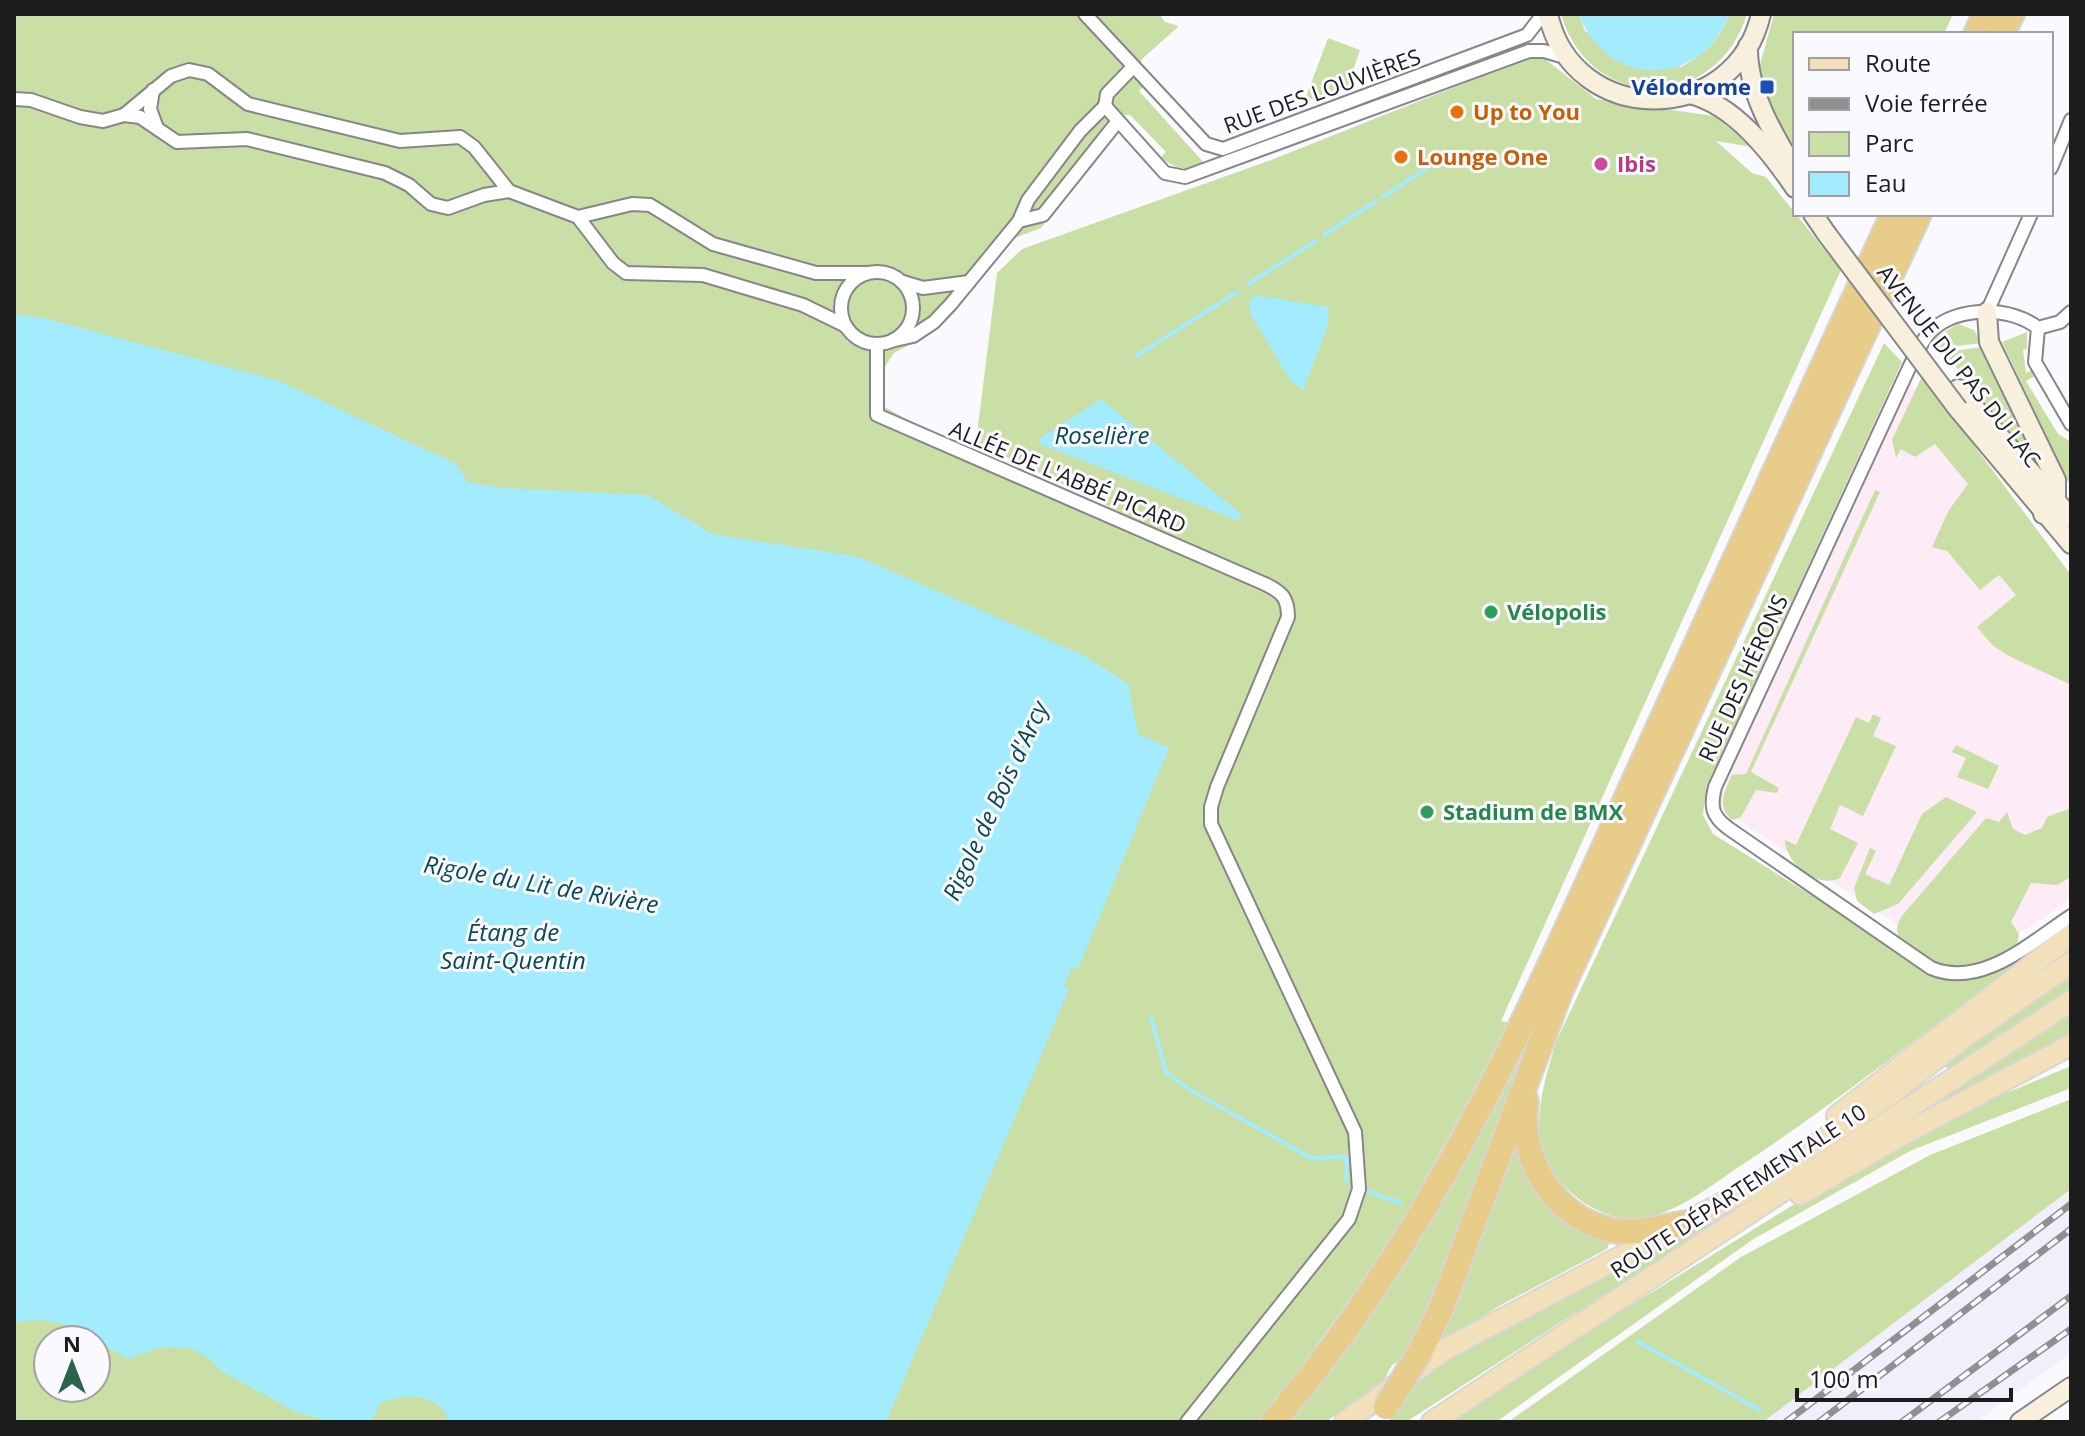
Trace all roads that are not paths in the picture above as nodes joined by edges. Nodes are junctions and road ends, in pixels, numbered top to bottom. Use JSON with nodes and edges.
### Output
{"nodes":[{"id":1,"x":1085,"y":14,"type":"edge"},
{"id":2,"x":1545,"y":14,"type":"edge"},
{"id":3,"x":1761,"y":14,"type":"edge"},
{"id":4,"x":2012,"y":14,"type":"edge"},
{"id":5,"x":2003,"y":32,"type":"edge"},
{"id":6,"x":1748,"y":46,"type":"junction"},
{"id":7,"x":1568,"y":58,"type":"junction"},
{"id":8,"x":1133,"y":67,"type":"junction"},
{"id":9,"x":153,"y":90,"type":"junction"},
{"id":10,"x":1690,"y":94,"type":"junction"},
{"id":11,"x":14,"y":99,"type":"edge"},
{"id":12,"x":1105,"y":106,"type":"junction"},
{"id":13,"x":124,"y":115,"type":"junction"},
{"id":14,"x":2071,"y":120,"type":"edge"},
{"id":15,"x":1118,"y":121,"type":"junction"},
{"id":16,"x":157,"y":128,"type":"junction"},
{"id":17,"x":2053,"y":163,"type":"edge"},
{"id":18,"x":1793,"y":167,"type":"edge"},
{"id":19,"x":1049,"y":172,"type":"junction"},
{"id":20,"x":1793,"y":185,"type":"edge"},
{"id":21,"x":1068,"y":187,"type":"junction"},
{"id":22,"x":509,"y":191,"type":"junction"},
{"id":23,"x":1892,"y":216,"type":"edge"},
{"id":24,"x":1918,"y":216,"type":"edge"},
{"id":25,"x":2030,"y":216,"type":"edge"},
{"id":26,"x":578,"y":217,"type":"junction"},
{"id":27,"x":1019,"y":221,"type":"junction"},
{"id":28,"x":1828,"y":223,"type":"edge"},
{"id":29,"x":865,"y":273,"type":"junction"},
{"id":30,"x":903,"y":282,"type":"junction"},
{"id":31,"x":969,"y":282,"type":"junction"},
{"id":32,"x":1987,"y":312,"type":"junction"},
{"id":33,"x":2071,"y":312,"type":"edge"},
{"id":34,"x":844,"y":325,"type":"junction"},
{"id":35,"x":2038,"y":328,"type":"junction"},
{"id":36,"x":895,"y":340,"type":"junction"},
{"id":37,"x":877,"y":345,"type":"junction"},
{"id":38,"x":2071,"y":424,"type":"edge"},
{"id":39,"x":2049,"y":508,"type":"junction"},
{"id":40,"x":2071,"y":518,"type":"edge"},
{"id":41,"x":2071,"y":544,"type":"edge"},
{"id":42,"x":2071,"y":916,"type":"edge"},
{"id":43,"x":2063,"y":930,"type":"edge"},
{"id":44,"x":2071,"y":963,"type":"edge"},
{"id":45,"x":2071,"y":1001,"type":"edge"},
{"id":46,"x":2071,"y":1045,"type":"edge"},
{"id":47,"x":1532,"y":1061,"type":"junction"},
{"id":48,"x":1761,"y":1194,"type":"junction"},
{"id":49,"x":1686,"y":1223,"type":"junction"},
{"id":50,"x":2071,"y":1387,"type":"edge"},
{"id":51,"x":2071,"y":1400,"type":"edge"},
{"id":52,"x":1381,"y":1415,"type":"edge"},
{"id":53,"x":1187,"y":1422,"type":"edge"},
{"id":54,"x":1273,"y":1422,"type":"edge"},
{"id":55,"x":1345,"y":1422,"type":"edge"},
{"id":56,"x":1432,"y":1422,"type":"edge"},
{"id":57,"x":2020,"y":1422,"type":"edge"},
{"id":58,"x":2040,"y":1422,"type":"edge"}],
"edges":[{"from":1,"to":8,"type":"street","name":"RUE DES LOUVIÈRES"},
{"from":2,"to":7,"type":"main road"},
{"from":2,"to":8,"type":"street","name":"RUE DES LOUVIÈRES"},
{"from":3,"to":6,"type":"main road"},
{"from":4,"to":5,"type":"highway"},
{"from":6,"to":10,"type":"main road"},
{"from":6,"to":18,"type":"main road"},
{"from":7,"to":10,"type":"main road"},
{"from":7,"to":15,"type":"street","name":"RUE DES LOUVIÈRES"},
{"from":8,"to":12,"type":"street"},
{"from":9,"to":13,"type":"street"},
{"from":9,"to":16,"type":"street"},
{"from":9,"to":22,"type":"street"},
{"from":10,"to":20,"type":"main road"},
{"from":11,"to":13,"type":"street"},
{"from":12,"to":15,"type":"street","name":"RUE DES LOUVIÈRES"},
{"from":12,"to":19,"type":"street"},
{"from":13,"to":16,"type":"street"},
{"from":14,"to":17,"type":"street"},
{"from":15,"to":21,"type":"street"},
{"from":16,"to":22,"type":"street"},
{"from":19,"to":21,"type":"street"},
{"from":19,"to":27,"type":"street"},
{"from":21,"to":27,"type":"street"},
{"from":22,"to":26,"type":"street"},
{"from":23,"to":54,"type":"highway"},
{"from":24,"to":47,"type":"highway"},
{"from":25,"to":32,"type":"street"},
{"from":26,"to":29,"type":"street"},
{"from":26,"to":34,"type":"street"},
{"from":27,"to":31,"type":"street"},
{"from":28,"to":39,"type":"main road","name":"AVENUE DU PAS DU LAC"},
{"from":28,"to":39,"type":"main road","name":"AVENUE DU PAS DU LAC","bridge":true},
{"from":29,"to":30,"type":"street"},
{"from":29,"to":34,"type":"street"},
{"from":30,"to":31,"type":"street"},
{"from":30,"to":36,"type":"street"},
{"from":31,"to":36,"type":"street"},
{"from":32,"to":35,"type":"street"},
{"from":32,"to":39,"type":"main road"},
{"from":32,"to":43,"type":"street","name":"RUE DES HÉRONS"},
{"from":33,"to":35,"type":"street"},
{"from":34,"to":37,"type":"street"},
{"from":35,"to":38,"type":"street"},
{"from":36,"to":37,"type":"street"},
{"from":37,"to":53,"type":"street","name":"ALLÉE DE L'ABBÉ PICARD"},
{"from":39,"to":40,"type":"main road","name":"AVENUE DU PAS DU LAC"},
{"from":39,"to":41,"type":"main road","name":"AVENUE DU PAS DU LAC"},
{"from":42,"to":43,"type":"street","name":"RUE DES HÉRONS"},
{"from":43,"to":48,"type":"main road"},
{"from":44,"to":48,"type":"main road"},
{"from":45,"to":48,"type":"main road","name":"ROUTE DÉPARTEMENTALE 10"},
{"from":46,"to":48,"type":"main road"},
{"from":47,"to":49,"type":"highway"},
{"from":47,"to":52,"type":"highway","bridge":true},
{"from":48,"to":49,"type":"main road"},
{"from":48,"to":56,"type":"main road","name":"ROUTE DÉPARTEMENTALE 10"},
{"from":49,"to":55,"type":"main road"},
{"from":50,"to":57,"type":"main road"},
{"from":51,"to":58,"type":"main road"}]}
